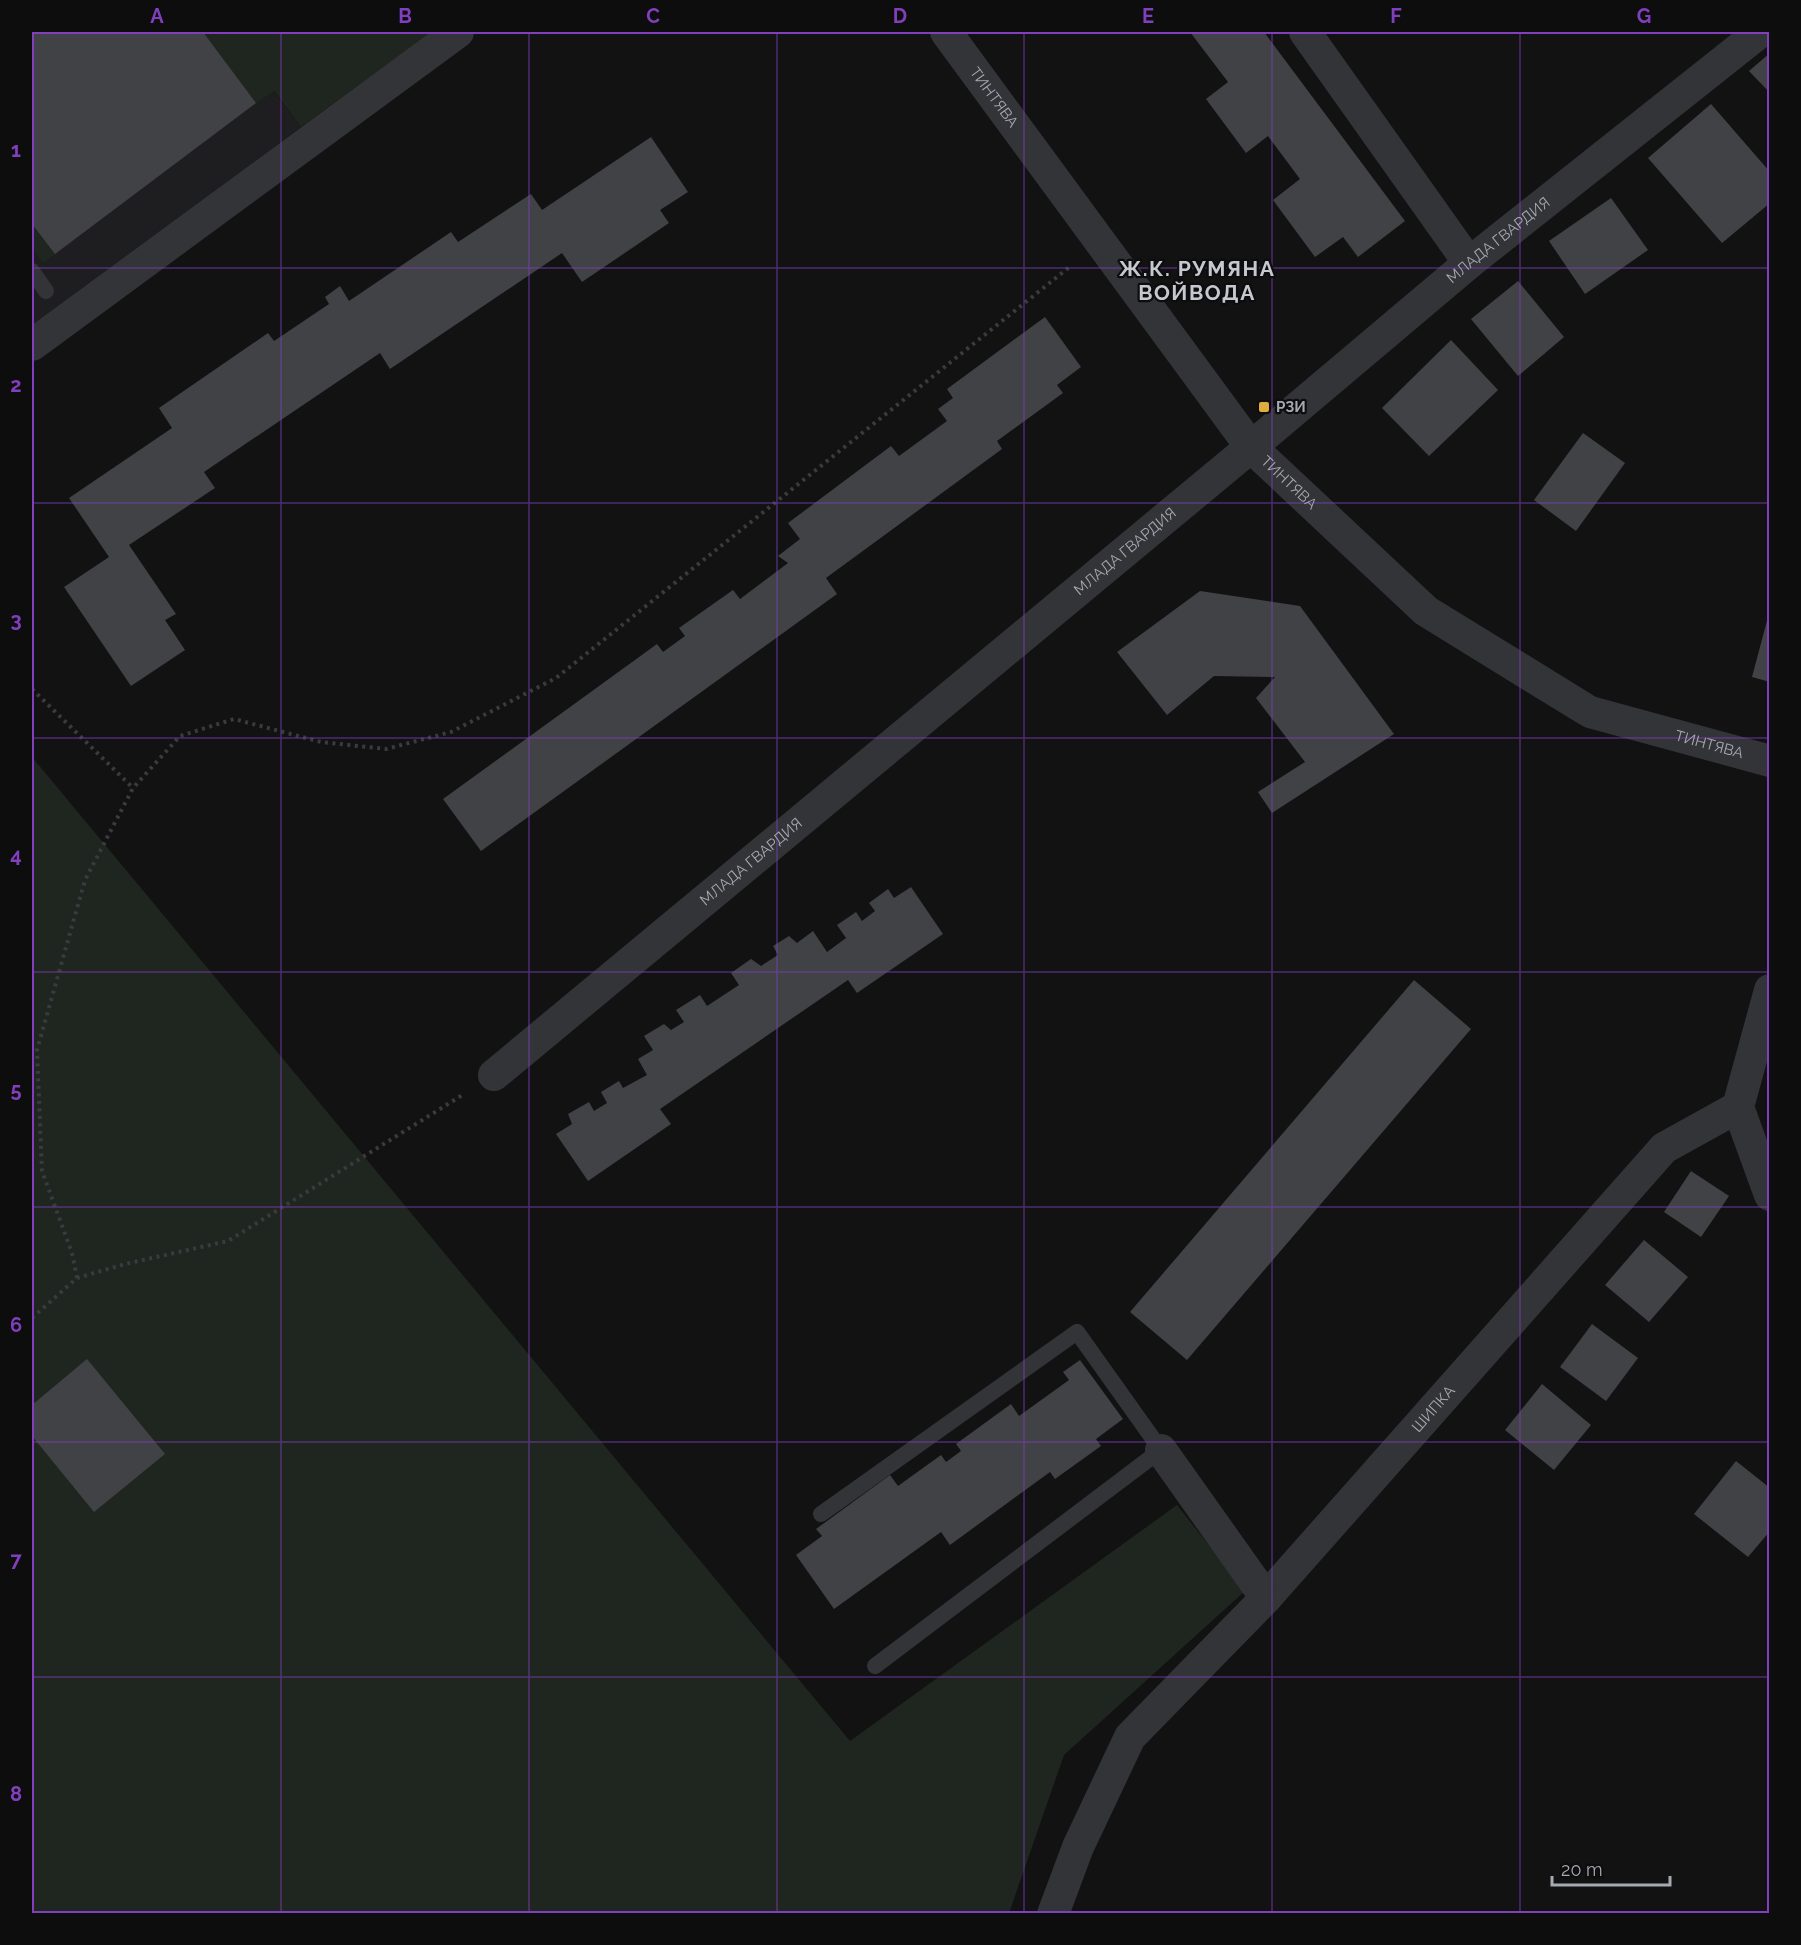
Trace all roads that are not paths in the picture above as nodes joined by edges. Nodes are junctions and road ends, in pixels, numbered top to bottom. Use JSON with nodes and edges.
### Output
{"nodes":[{"id":1,"x":458,"y":32,"type":"edge"},
{"id":2,"x":946,"y":32,"type":"edge"},
{"id":3,"x":1305,"y":32,"type":"edge"},
{"id":4,"x":1760,"y":32,"type":"edge"},
{"id":5,"x":1469,"y":263,"type":"junction"},
{"id":6,"x":32,"y":271,"type":"edge"},
{"id":7,"x":46,"y":291,"type":"dead end"},
{"id":8,"x":32,"y":345,"type":"edge"},
{"id":9,"x":1251,"y":447,"type":"junction"},
{"id":10,"x":1770,"y":761,"type":"edge"},
{"id":11,"x":1770,"y":990,"type":"edge"},
{"id":12,"x":494,"y":1075,"type":"road end"},
{"id":13,"x":1738,"y":1107,"type":"junction"},
{"id":14,"x":1770,"y":1195,"type":"edge"},
{"id":15,"x":1161,"y":1450,"type":"junction"},
{"id":16,"x":821,"y":1514,"type":"dead end"},
{"id":17,"x":1266,"y":1598,"type":"junction"},
{"id":18,"x":875,"y":1666,"type":"dead end"},
{"id":19,"x":1053,"y":1914,"type":"edge"}],
"edges":[{"from":1,"to":8,"type":"street"},
{"from":2,"to":9,"type":"street","name":"ТИНТЯВА"},
{"from":3,"to":5,"type":"street"},
{"from":4,"to":5,"type":"street","name":"МЛАДА ГВАРДИЯ"},
{"from":5,"to":9,"type":"street","name":"МЛАДА ГВАРДИЯ"},
{"from":6,"to":7,"type":"lane"},
{"from":9,"to":10,"type":"street","name":"ТИНТЯВА"},
{"from":9,"to":12,"type":"street","name":"МЛАДА ГВАРДИЯ"},
{"from":11,"to":13,"type":"street"},
{"from":13,"to":14,"type":"street"},
{"from":13,"to":17,"type":"street","name":"ШИПКА"},
{"from":15,"to":16,"type":"lane"},
{"from":15,"to":17,"type":"street"},
{"from":15,"to":18,"type":"lane"},
{"from":17,"to":19,"type":"street","name":"ШИПКА"}]}
